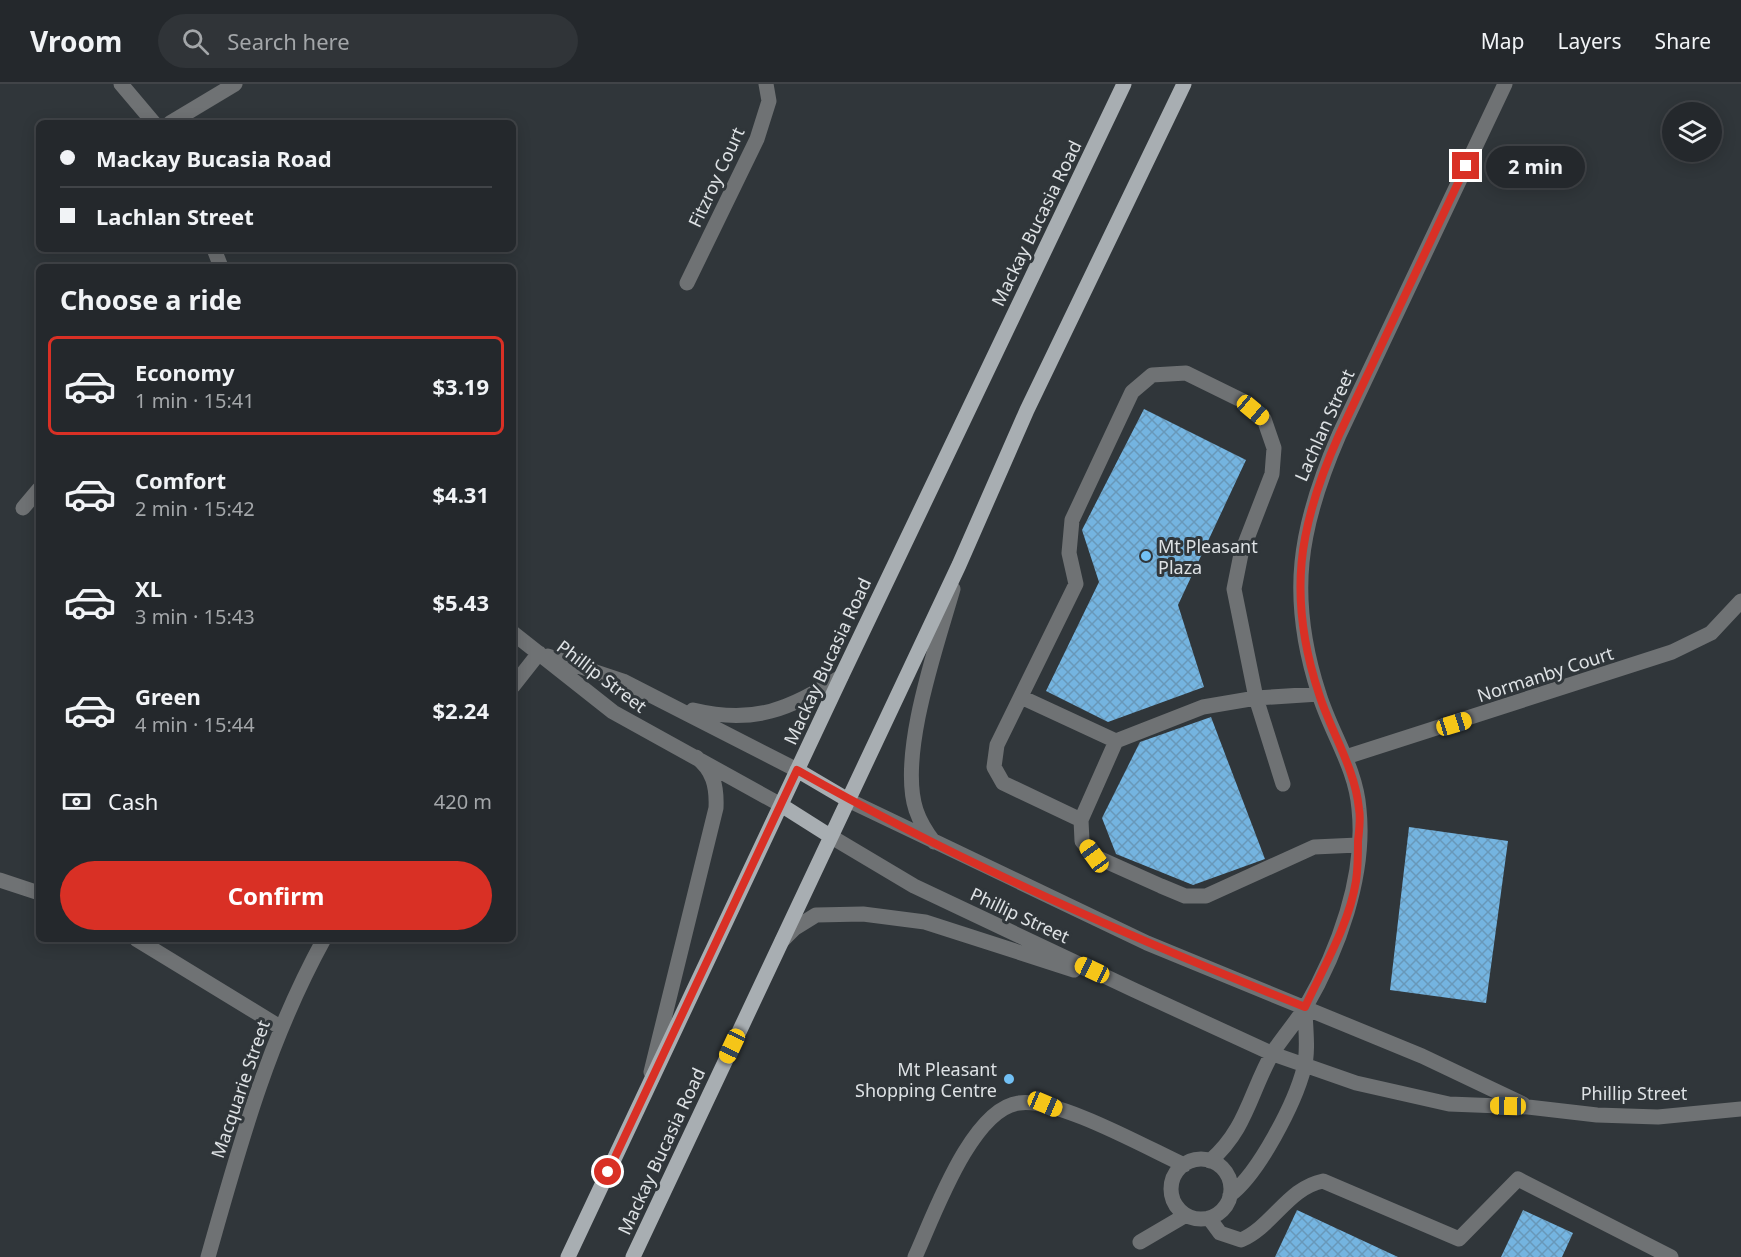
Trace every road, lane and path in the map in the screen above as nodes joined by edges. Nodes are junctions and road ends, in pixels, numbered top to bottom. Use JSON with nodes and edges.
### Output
{"nodes":[{"id":1,"x":121,"y":84,"type":"edge"},
{"id":2,"x":235,"y":84,"type":"edge"},
{"id":3,"x":766,"y":84,"type":"edge"},
{"id":4,"x":1124,"y":84,"type":"edge"},
{"id":5,"x":1184,"y":84,"type":"edge"},
{"id":6,"x":1505,"y":84,"type":"edge"},
{"id":7,"x":151,"y":120,"type":"edge"},
{"id":8,"x":175,"y":120,"type":"edge"},
{"id":9,"x":687,"y":283,"type":"dead end"},
{"id":10,"x":36,"y":493,"type":"edge"},
{"id":11,"x":23,"y":508,"type":"dead end"},
{"id":12,"x":959,"y":565,"type":"junction"},
{"id":13,"x":1741,"y":601,"type":"edge"},
{"id":14,"x":516,"y":635,"type":"edge"},
{"id":15,"x":539,"y":653,"type":"junction"},
{"id":16,"x":840,"y":676,"type":"junction"},
{"id":17,"x":516,"y":682,"type":"edge"},
{"id":18,"x":1319,"y":694,"type":"junction"},
{"id":19,"x":1021,"y":697,"type":"junction"},
{"id":20,"x":1256,"y":698,"type":"junction"},
{"id":21,"x":660,"y":699,"type":"junction"},
{"id":22,"x":1116,"y":741,"type":"junction"},
{"id":23,"x":696,"y":757,"type":"junction"},
{"id":24,"x":1346,"y":757,"type":"junction"},
{"id":25,"x":797,"y":770,"type":"junction"},
{"id":26,"x":1283,"y":784,"type":"dead end"},
{"id":27,"x":848,"y":800,"type":"junction"},
{"id":28,"x":781,"y":805,"type":"junction"},
{"id":29,"x":1081,"y":820,"type":"junction"},
{"id":30,"x":830,"y":836,"type":"junction"},
{"id":31,"x":936,"y":844,"type":"junction"},
{"id":32,"x":1358,"y":845,"type":"junction"},
{"id":33,"x":0,"y":880,"type":"edge"},
{"id":34,"x":36,"y":892,"type":"edge"},
{"id":35,"x":141,"y":942,"type":"edge"},
{"id":36,"x":322,"y":942,"type":"edge"},
{"id":37,"x":780,"y":943,"type":"junction"},
{"id":38,"x":1134,"y":990,"type":"junction"},
{"id":39,"x":1305,"y":1007,"type":"junction"},
{"id":40,"x":280,"y":1027,"type":"junction"},
{"id":41,"x":1273,"y":1054,"type":"junction"},
{"id":42,"x":1305,"y":1066,"type":"junction"},
{"id":43,"x":647,"y":1087,"type":"junction"},
{"id":44,"x":1528,"y":1107,"type":"junction"},
{"id":45,"x":1741,"y":1109,"type":"edge"},
{"id":46,"x":1210,"y":1161,"type":"junction"},
{"id":47,"x":1184,"y":1165,"type":"junction"},
{"id":48,"x":1230,"y":1195,"type":"junction"},
{"id":49,"x":1186,"y":1215,"type":"junction"},
{"id":50,"x":1209,"y":1218,"type":"junction"},
{"id":51,"x":1140,"y":1242,"type":"dead end"},
{"id":52,"x":208,"y":1257,"type":"edge"},
{"id":53,"x":568,"y":1257,"type":"edge"},
{"id":54,"x":633,"y":1257,"type":"edge"},
{"id":55,"x":915,"y":1257,"type":"edge"},
{"id":56,"x":1671,"y":1257,"type":"edge"}],
"edges":[{"from":1,"to":7,"type":"street"},
{"from":2,"to":8,"type":"street"},
{"from":3,"to":9,"type":"street","name":"Fitzroy Court"},
{"from":4,"to":16,"type":"main road","name":"Mackay Bucasia Road"},
{"from":5,"to":12,"type":"main road","name":"Mackay Bucasia Road"},
{"from":6,"to":18,"type":"street","name":"Lachlan Street"},
{"from":10,"to":11,"type":"street"},
{"from":12,"to":27,"type":"main road","name":"Mackay Bucasia Road"},
{"from":12,"to":31,"type":"street"},
{"from":13,"to":24,"type":"street","name":"Normanby Court"},
{"from":14,"to":15,"type":"street","name":"Phillip Street"},
{"from":15,"to":17,"type":"street"},
{"from":15,"to":21,"type":"street","name":"Phillip Street"},
{"from":15,"to":23,"type":"street","name":"Phillip Street"},
{"from":16,"to":21,"type":"street"},
{"from":16,"to":25,"type":"main road","name":"Mackay Bucasia Road"},
{"from":18,"to":20,"type":"street"},
{"from":18,"to":24,"type":"street","name":"Lachlan Street"},
{"from":19,"to":20,"type":"street"},
{"from":19,"to":22,"type":"street"},
{"from":19,"to":29,"type":"street"},
{"from":20,"to":22,"type":"street"},
{"from":20,"to":26,"type":"street"},
{"from":21,"to":25,"type":"street","name":"Phillip Street"},
{"from":22,"to":29,"type":"street"},
{"from":23,"to":28,"type":"street","name":"Phillip Street"},
{"from":23,"to":43,"type":"street"},
{"from":24,"to":32,"type":"street","name":"Lachlan Street"},
{"from":25,"to":27,"type":"main road","name":"Phillip Street"},
{"from":25,"to":28,"type":"main road","name":"Mackay Bucasia Road"},
{"from":27,"to":30,"type":"main road","name":"Mackay Bucasia Road"},
{"from":27,"to":31,"type":"street","name":"Phillip Street"},
{"from":28,"to":30,"type":"main road","name":"Phillip Street"},
{"from":28,"to":43,"type":"main road","name":"Mackay Bucasia Road"},
{"from":29,"to":32,"type":"street"},
{"from":30,"to":37,"type":"main road","name":"Mackay Bucasia Road"},
{"from":30,"to":38,"type":"street","name":"Phillip Street"},
{"from":31,"to":39,"type":"street","name":"Phillip Street"},
{"from":32,"to":39,"type":"street","name":"Lachlan Street"},
{"from":33,"to":34,"type":"street"},
{"from":35,"to":40,"type":"street"},
{"from":36,"to":40,"type":"street","name":"Macquarie Street"},
{"from":37,"to":38,"type":"street"},
{"from":37,"to":54,"type":"main road","name":"Mackay Bucasia Road"},
{"from":38,"to":41,"type":"street","name":"Phillip Street"},
{"from":39,"to":41,"type":"street"},
{"from":39,"to":42,"type":"street"},
{"from":39,"to":44,"type":"street","name":"Phillip Street"},
{"from":40,"to":52,"type":"street","name":"Macquarie Street"},
{"from":41,"to":42,"type":"street","name":"Phillip Street"},
{"from":41,"to":46,"type":"street"},
{"from":42,"to":44,"type":"street","name":"Phillip Street"},
{"from":42,"to":48,"type":"street"},
{"from":43,"to":53,"type":"main road","name":"Mackay Bucasia Road"},
{"from":44,"to":45,"type":"street","name":"Phillip Street"},
{"from":46,"to":47,"type":"street"},
{"from":46,"to":48,"type":"street"},
{"from":47,"to":49,"type":"street"},
{"from":47,"to":55,"type":"street"},
{"from":48,"to":50,"type":"street"},
{"from":49,"to":50,"type":"street"},
{"from":49,"to":51,"type":"street"},
{"from":50,"to":56,"type":"street"}]}
